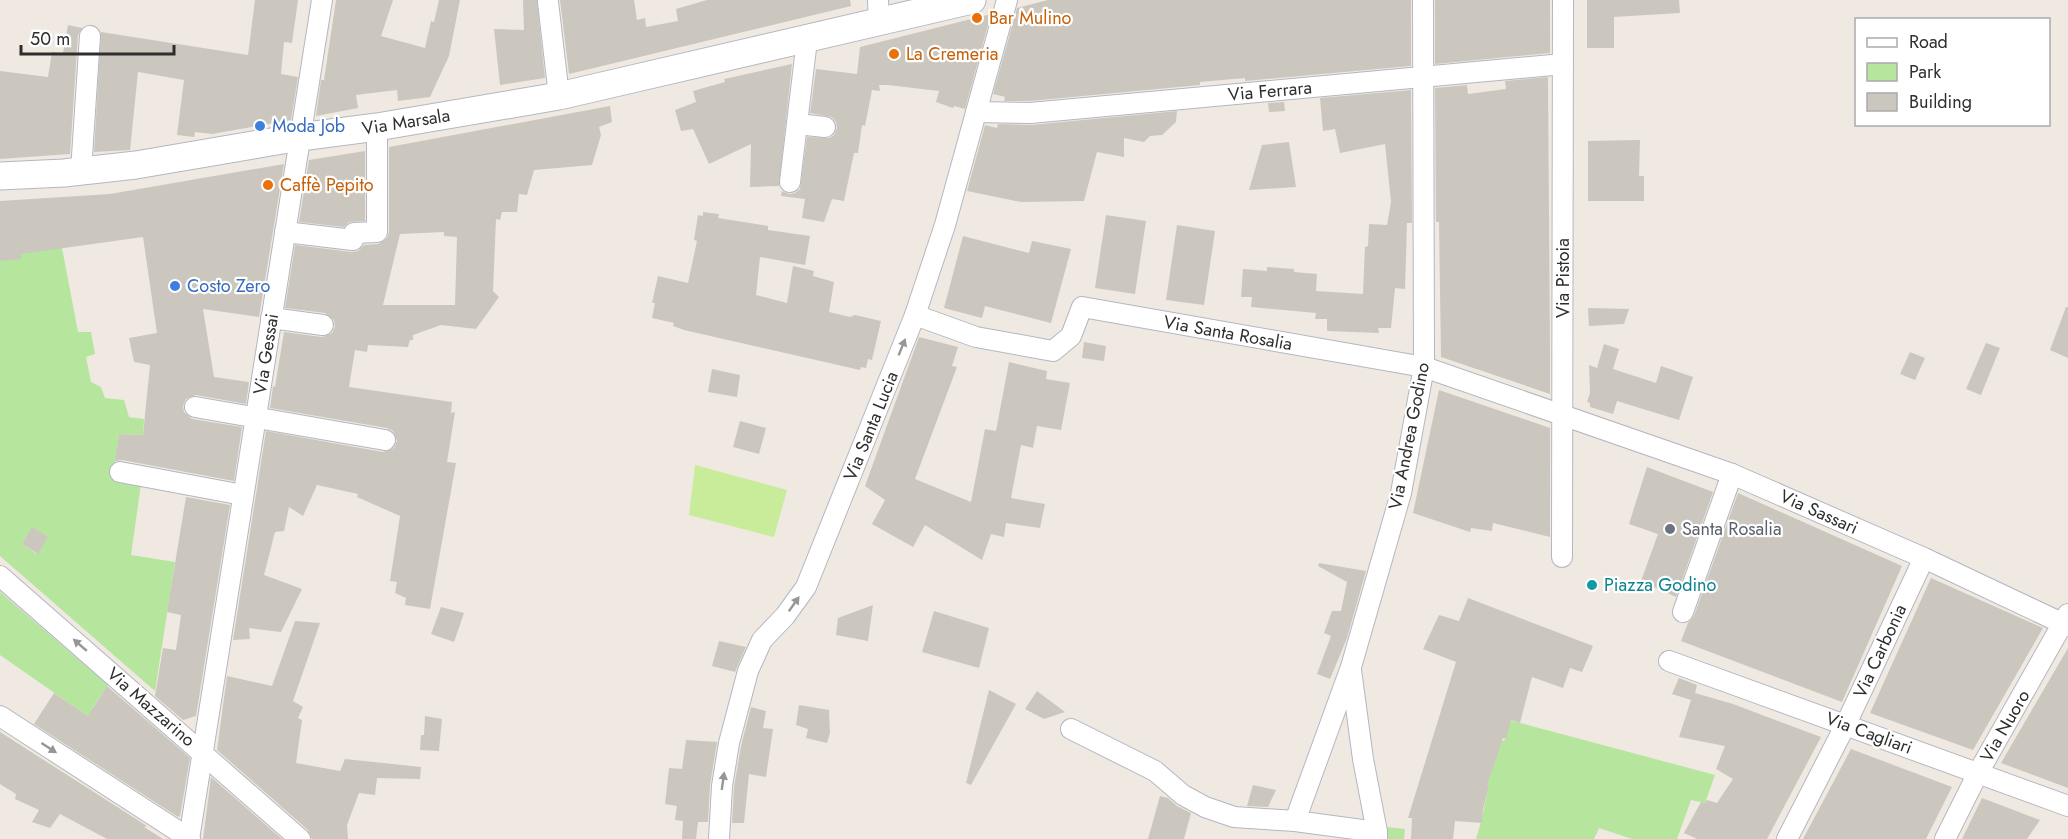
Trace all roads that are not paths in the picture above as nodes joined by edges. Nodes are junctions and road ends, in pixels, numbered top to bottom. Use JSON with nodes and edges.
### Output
{"nodes":[{"id":1,"x":322,"y":0,"type":"edge"},
{"id":2,"x":1007,"y":0,"type":"edge"},
{"id":3,"x":1423,"y":0,"type":"edge"},
{"id":4,"x":1563,"y":0,"type":"edge"},
{"id":5,"x":548,"y":2,"type":"dead end"},
{"id":6,"x":960,"y":2,"type":"edge"},
{"id":7,"x":879,"y":11,"type":"edge"},
{"id":8,"x":90,"y":36,"type":"dead end"},
{"id":9,"x":807,"y":40,"type":"junction"},
{"id":10,"x":1563,"y":64,"type":"junction"},
{"id":11,"x":1424,"y":77,"type":"junction"},
{"id":12,"x":559,"y":96,"type":"junction"},
{"id":13,"x":976,"y":112,"type":"junction"},
{"id":14,"x":797,"y":124,"type":"junction"},
{"id":15,"x":825,"y":127,"type":"dead end"},
{"id":16,"x":377,"y":128,"type":"junction"},
{"id":17,"x":300,"y":137,"type":"junction"},
{"id":18,"x":81,"y":171,"type":"junction"},
{"id":19,"x":0,"y":176,"type":"edge"},
{"id":20,"x":790,"y":182,"type":"dead end"},
{"id":21,"x":285,"y":232,"type":"junction"},
{"id":22,"x":915,"y":315,"type":"junction"},
{"id":23,"x":271,"y":318,"type":"junction"},
{"id":24,"x":323,"y":325,"type":"dead end"},
{"id":25,"x":1424,"y":368,"type":"junction"},
{"id":26,"x":195,"y":407,"type":"dead end"},
{"id":27,"x":1562,"y":415,"type":"junction"},
{"id":28,"x":256,"y":418,"type":"junction"},
{"id":29,"x":385,"y":440,"type":"dead end"},
{"id":30,"x":120,"y":472,"type":"dead end"},
{"id":31,"x":1732,"y":474,"type":"junction"},
{"id":32,"x":243,"y":495,"type":"junction"},
{"id":33,"x":1562,"y":557,"type":"dead end"},
{"id":34,"x":1924,"y":558,"type":"junction"},
{"id":35,"x":0,"y":576,"type":"edge"},
{"id":36,"x":1683,"y":612,"type":"dead end"},
{"id":37,"x":2066,"y":621,"type":"edge"},
{"id":38,"x":1669,"y":661,"type":"dead end"},
{"id":39,"x":1351,"y":667,"type":"junction"},
{"id":40,"x":0,"y":716,"type":"edge"},
{"id":41,"x":1846,"y":724,"type":"junction"},
{"id":42,"x":1071,"y":729,"type":"dead end"},
{"id":43,"x":203,"y":753,"type":"junction"},
{"id":44,"x":1978,"y":773,"type":"junction"},
{"id":45,"x":2068,"y":806,"type":"edge"},
{"id":46,"x":1295,"y":821,"type":"junction"},
{"id":47,"x":1377,"y":835,"type":"edge"},
{"id":48,"x":189,"y":839,"type":"edge"},
{"id":49,"x":300,"y":839,"type":"edge"},
{"id":50,"x":719,"y":839,"type":"edge"},
{"id":51,"x":1787,"y":839,"type":"edge"},
{"id":52,"x":1945,"y":839,"type":"edge"}],
"edges":[{"from":1,"to":17,"type":"street","name":"Via Gessai"},
{"from":2,"to":13,"type":"street","name":"Via Santa Lucia"},
{"from":3,"to":11,"type":"street","name":"Via Andrea Godino"},
{"from":4,"to":10,"type":"street","name":"Via Pistoia"},
{"from":5,"to":12,"type":"street"},
{"from":6,"to":7,"type":"main road","name":"Via Marsala"},
{"from":7,"to":9,"type":"main road","name":"Via Marsala"},
{"from":8,"to":18,"type":"street"},
{"from":9,"to":12,"type":"main road","name":"Via Marsala"},
{"from":9,"to":14,"type":"street"},
{"from":10,"to":11,"type":"street","name":"Via Ferrara"},
{"from":10,"to":27,"type":"street","name":"Via Pistoia"},
{"from":11,"to":13,"type":"street","name":"Via Ferrara"},
{"from":11,"to":25,"type":"street","name":"Via Andrea Godino"},
{"from":12,"to":16,"type":"main road","name":"Via Marsala"},
{"from":13,"to":22,"type":"street","name":"Via Santa Lucia"},
{"from":14,"to":15,"type":"street"},
{"from":14,"to":20,"type":"street"},
{"from":16,"to":17,"type":"main road","name":"Via Marsala"},
{"from":16,"to":21,"type":"street"},
{"from":17,"to":18,"type":"main road","name":"Via Marsala"},
{"from":17,"to":21,"type":"street","name":"Via Gessai"},
{"from":18,"to":19,"type":"main road","name":"Via Marsala"},
{"from":21,"to":23,"type":"street","name":"Via Gessai"},
{"from":22,"to":25,"type":"street","name":"Via Santa Rosalia"},
{"from":50,"to":22,"type":"street","name":"Via Santa Lucia","one_way":true},
{"from":23,"to":24,"type":"street"},
{"from":23,"to":28,"type":"street","name":"Via Gessai"},
{"from":25,"to":27,"type":"street","name":"Via Santa Rosalia"},
{"from":25,"to":39,"type":"street","name":"Via Andrea Godino"},
{"from":26,"to":28,"type":"street"},
{"from":27,"to":31,"type":"street","name":"Via Sassari"},
{"from":27,"to":33,"type":"street","name":"Via Pistoia"},
{"from":28,"to":29,"type":"street"},
{"from":28,"to":32,"type":"street","name":"Via Gessai"},
{"from":30,"to":32,"type":"street"},
{"from":31,"to":34,"type":"street","name":"Via Sassari"},
{"from":31,"to":36,"type":"street"},
{"from":32,"to":43,"type":"street","name":"Via Gessai"},
{"from":34,"to":37,"type":"street","name":"Via Sassari"},
{"from":34,"to":41,"type":"street","name":"Via Carbonia"},
{"from":43,"to":35,"type":"street","name":"Via Mazzarino","one_way":true},
{"from":37,"to":44,"type":"street","name":"Via Nuoro"},
{"from":38,"to":41,"type":"street","name":"Via Cagliari"},
{"from":39,"to":46,"type":"street","name":"Via Andrea Godino"},
{"from":39,"to":47,"type":"street"},
{"from":40,"to":48,"type":"street","one_way":true},
{"from":41,"to":44,"type":"street","name":"Via Cagliari"},
{"from":41,"to":51,"type":"street","name":"Via Carbonia"},
{"from":42,"to":46,"type":"street"},
{"from":43,"to":48,"type":"street","name":"Via Gessai"},
{"from":43,"to":49,"type":"street","name":"Via Mazzarino"},
{"from":44,"to":45,"type":"street","name":"Via Cagliari"},
{"from":44,"to":52,"type":"street","name":"Via Nuoro"},
{"from":46,"to":47,"type":"street"}]}
